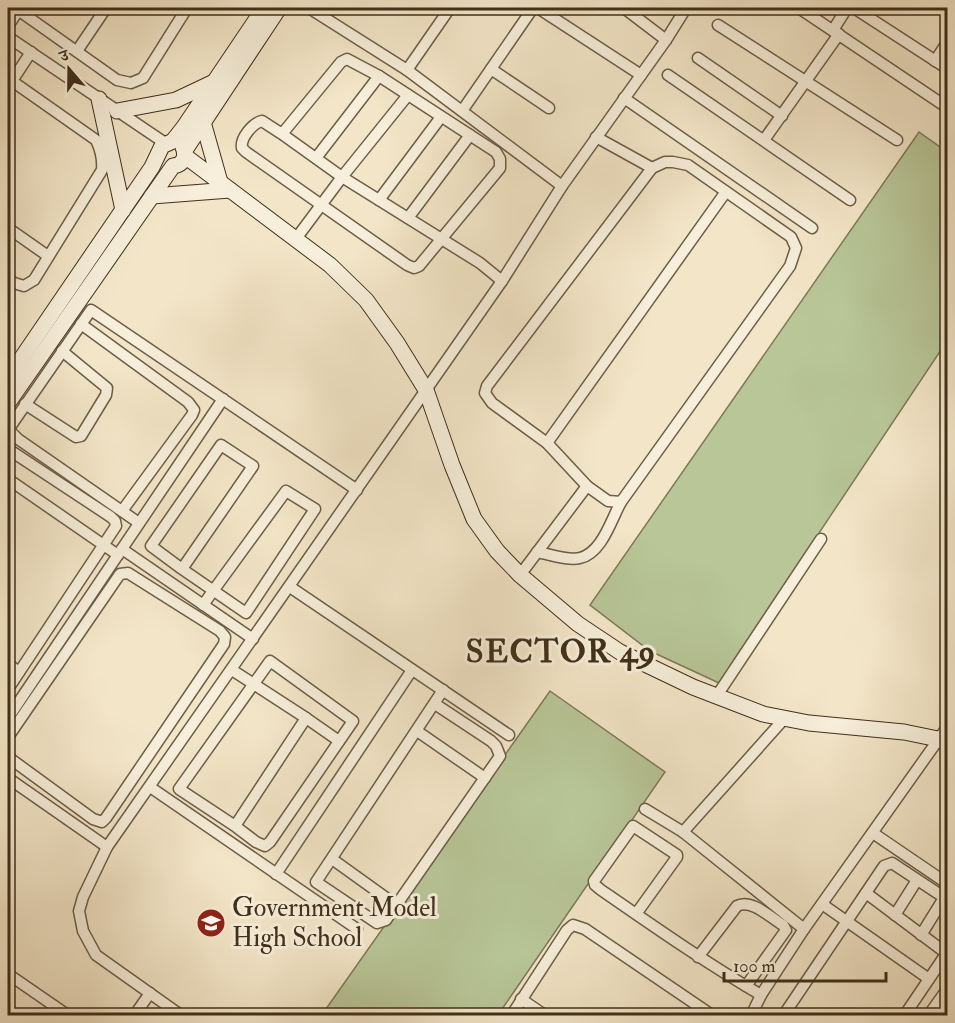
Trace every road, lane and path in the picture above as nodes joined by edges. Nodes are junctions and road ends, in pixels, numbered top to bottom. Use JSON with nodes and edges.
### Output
{"nodes":[{"id":1,"x":106,"y":8,"type":"edge"},
{"id":2,"x":187,"y":8,"type":"edge"},
{"id":3,"x":264,"y":8,"type":"edge"},
{"id":4,"x":279,"y":8,"type":"edge"},
{"id":5,"x":309,"y":8,"type":"edge"},
{"id":6,"x":450,"y":8,"type":"edge"},
{"id":7,"x":533,"y":8,"type":"edge"},
{"id":8,"x":538,"y":8,"type":"edge"},
{"id":9,"x":624,"y":8,"type":"edge"},
{"id":10,"x":686,"y":8,"type":"edge"},
{"id":11,"x":799,"y":8,"type":"edge"},
{"id":12,"x":847,"y":8,"type":"edge"},
{"id":13,"x":854,"y":8,"type":"edge"},
{"id":14,"x":19,"y":9,"type":"edge"},
{"id":15,"x":718,"y":24,"type":"dead end"},
{"id":16,"x":8,"y":26,"type":"edge"},
{"id":17,"x":836,"y":32,"type":"junction"},
{"id":18,"x":8,"y":37,"type":"edge"},
{"id":19,"x":666,"y":40,"type":"junction"},
{"id":20,"x":948,"y":41,"type":"edge"},
{"id":21,"x":77,"y":51,"type":"junction"},
{"id":22,"x":31,"y":52,"type":"junction"},
{"id":23,"x":698,"y":58,"type":"dead end"},
{"id":24,"x":935,"y":61,"type":"junction"},
{"id":25,"x":408,"y":69,"type":"junction"},
{"id":26,"x":491,"y":69,"type":"junction"},
{"id":27,"x":948,"y":69,"type":"edge"},
{"id":28,"x":641,"y":75,"type":"junction"},
{"id":29,"x":668,"y":75,"type":"dead end"},
{"id":30,"x":378,"y":76,"type":"junction"},
{"id":31,"x":10,"y":80,"type":"edge"},
{"id":32,"x":214,"y":81,"type":"junction"},
{"id":33,"x":806,"y":83,"type":"junction"},
{"id":34,"x":408,"y":95,"type":"junction"},
{"id":35,"x":624,"y":98,"type":"junction"},
{"id":36,"x":99,"y":99,"type":"junction"},
{"id":37,"x":549,"y":108,"type":"dead end"},
{"id":38,"x":948,"y":108,"type":"edge"},
{"id":39,"x":117,"y":111,"type":"junction"},
{"id":40,"x":462,"y":111,"type":"junction"},
{"id":41,"x":782,"y":116,"type":"junction"},
{"id":42,"x":441,"y":117,"type":"junction"},
{"id":43,"x":203,"y":122,"type":"junction"},
{"id":44,"x":282,"y":134,"type":"junction"},
{"id":45,"x":470,"y":135,"type":"junction"},
{"id":46,"x":596,"y":138,"type":"junction"},
{"id":47,"x":764,"y":140,"type":"junction"},
{"id":48,"x":897,"y":140,"type":"dead end"},
{"id":49,"x":173,"y":149,"type":"junction"},
{"id":50,"x":316,"y":158,"type":"junction"},
{"id":51,"x":652,"y":168,"type":"junction"},
{"id":52,"x":342,"y":177,"type":"junction"},
{"id":53,"x":225,"y":186,"type":"junction"},
{"id":54,"x":562,"y":186,"type":"junction"},
{"id":55,"x":725,"y":193,"type":"junction"},
{"id":56,"x":152,"y":195,"type":"junction"},
{"id":57,"x":378,"y":200,"type":"junction"},
{"id":58,"x":850,"y":200,"type":"dead end"},
{"id":59,"x":321,"y":205,"type":"junction"},
{"id":60,"x":123,"y":210,"type":"junction"},
{"id":61,"x":408,"y":218,"type":"junction"},
{"id":62,"x":8,"y":228,"type":"edge"},
{"id":63,"x":812,"y":228,"type":"dead end"},
{"id":64,"x":295,"y":240,"type":"junction"},
{"id":65,"x":442,"y":240,"type":"junction"},
{"id":66,"x":48,"y":256,"type":"junction"},
{"id":67,"x":8,"y":278,"type":"edge"},
{"id":68,"x":502,"y":281,"type":"junction"},
{"id":69,"x":81,"y":324,"type":"junction"},
{"id":70,"x":62,"y":351,"type":"junction"},
{"id":71,"x":8,"y":378,"type":"edge"},
{"id":72,"x":426,"y":390,"type":"junction"},
{"id":73,"x":223,"y":399,"type":"junction"},
{"id":74,"x":8,"y":403,"type":"edge"},
{"id":75,"x":25,"y":404,"type":"junction"},
{"id":76,"x":547,"y":443,"type":"junction"},
{"id":77,"x":8,"y":448,"type":"edge"},
{"id":78,"x":8,"y":481,"type":"edge"},
{"id":79,"x":587,"y":486,"type":"junction"},
{"id":80,"x":357,"y":490,"type":"junction"},
{"id":81,"x":621,"y":502,"type":"junction"},
{"id":82,"x":122,"y":511,"type":"junction"},
{"id":83,"x":139,"y":523,"type":"junction"},
{"id":84,"x":821,"y":538,"type":"dead end"},
{"id":85,"x":103,"y":545,"type":"junction"},
{"id":86,"x":120,"y":552,"type":"junction"},
{"id":87,"x":537,"y":552,"type":"junction"},
{"id":88,"x":182,"y":569,"type":"junction"},
{"id":89,"x":520,"y":575,"type":"junction"},
{"id":90,"x":290,"y":587,"type":"junction"},
{"id":91,"x":213,"y":591,"type":"junction"},
{"id":92,"x":204,"y":605,"type":"junction"},
{"id":93,"x":253,"y":639,"type":"junction"},
{"id":94,"x":8,"y":664,"type":"edge"},
{"id":95,"x":232,"y":670,"type":"junction"},
{"id":96,"x":412,"y":670,"type":"junction"},
{"id":97,"x":19,"y":672,"type":"junction"},
{"id":98,"x":201,"y":677,"type":"junction"},
{"id":99,"x":253,"y":684,"type":"junction"},
{"id":100,"x":220,"y":688,"type":"junction"},
{"id":101,"x":8,"y":689,"type":"edge"},
{"id":102,"x":443,"y":690,"type":"junction"},
{"id":103,"x":716,"y":697,"type":"junction"},
{"id":104,"x":435,"y":704,"type":"junction"},
{"id":105,"x":9,"y":712,"type":"edge"},
{"id":106,"x":306,"y":718,"type":"junction"},
{"id":107,"x":784,"y":719,"type":"junction"},
{"id":108,"x":948,"y":726,"type":"edge"},
{"id":109,"x":417,"y":731,"type":"junction"},
{"id":110,"x":509,"y":735,"type":"dead end"},
{"id":111,"x":8,"y":737,"type":"edge"},
{"id":112,"x":339,"y":741,"type":"junction"},
{"id":113,"x":943,"y":741,"type":"edge"},
{"id":114,"x":8,"y":757,"type":"edge"},
{"id":115,"x":8,"y":778,"type":"edge"},
{"id":116,"x":485,"y":778,"type":"junction"},
{"id":117,"x":150,"y":787,"type":"junction"},
{"id":118,"x":645,"y":809,"type":"dead end"},
{"id":119,"x":235,"y":826,"type":"junction"},
{"id":120,"x":683,"y":832,"type":"junction"},
{"id":121,"x":873,"y":833,"type":"junction"},
{"id":122,"x":107,"y":847,"type":"junction"},
{"id":123,"x":332,"y":859,"type":"junction"},
{"id":124,"x":276,"y":874,"type":"junction"},
{"id":125,"x":917,"y":880,"type":"junction"},
{"id":126,"x":948,"y":884,"type":"edge"},
{"id":127,"x":866,"y":893,"type":"junction"},
{"id":128,"x":946,"y":899,"type":"edge"},
{"id":129,"x":822,"y":904,"type":"junction"},
{"id":130,"x":396,"y":905,"type":"junction"},
{"id":131,"x":636,"y":914,"type":"junction"},
{"id":132,"x":895,"y":915,"type":"junction"},
{"id":133,"x":847,"y":921,"type":"junction"},
{"id":134,"x":804,"y":928,"type":"junction"},
{"id":135,"x":357,"y":930,"type":"dead end"},
{"id":136,"x":921,"y":935,"type":"junction"},
{"id":137,"x":947,"y":952,"type":"edge"},
{"id":138,"x":698,"y":957,"type":"junction"},
{"id":139,"x":8,"y":974,"type":"edge"},
{"id":140,"x":929,"y":979,"type":"junction"},
{"id":141,"x":746,"y":986,"type":"junction"},
{"id":142,"x":948,"y":988,"type":"edge"},
{"id":143,"x":150,"y":993,"type":"junction"},
{"id":144,"x":761,"y":995,"type":"junction"},
{"id":145,"x":521,"y":999,"type":"junction"},
{"id":146,"x":55,"y":1012,"type":"edge"},
{"id":147,"x":69,"y":1016,"type":"edge"},
{"id":148,"x":134,"y":1016,"type":"edge"},
{"id":149,"x":182,"y":1016,"type":"edge"},
{"id":150,"x":511,"y":1016,"type":"edge"},
{"id":151,"x":546,"y":1016,"type":"edge"},
{"id":152,"x":712,"y":1016,"type":"edge"},
{"id":153,"x":751,"y":1016,"type":"edge"},
{"id":154,"x":783,"y":1016,"type":"edge"},
{"id":155,"x":904,"y":1016,"type":"edge"},
{"id":156,"x":928,"y":1016,"type":"edge"}],
"edges":[{"from":1,"to":21,"type":"street"},
{"from":2,"to":21,"type":"street"},
{"from":3,"to":32,"type":"main road"},
{"from":4,"to":43,"type":"main road"},
{"from":5,"to":25,"type":"street"},
{"from":6,"to":25,"type":"street"},
{"from":7,"to":26,"type":"street"},
{"from":8,"to":28,"type":"street"},
{"from":9,"to":19,"type":"street"},
{"from":10,"to":19,"type":"street"},
{"from":11,"to":17,"type":"street"},
{"from":12,"to":17,"type":"street"},
{"from":13,"to":24,"type":"street"},
{"from":14,"to":16,"type":"street"},
{"from":14,"to":21,"type":"street"},
{"from":15,"to":33,"type":"street"},
{"from":17,"to":33,"type":"street"},
{"from":17,"to":38,"type":"street"},
{"from":18,"to":22,"type":"street"},
{"from":19,"to":28,"type":"street"},
{"from":20,"to":24,"type":"street"},
{"from":22,"to":31,"type":"street"},
{"from":22,"to":36,"type":"street"},
{"from":23,"to":41,"type":"street"},
{"from":24,"to":27,"type":"street"},
{"from":25,"to":40,"type":"street"},
{"from":26,"to":37,"type":"street"},
{"from":26,"to":40,"type":"street"},
{"from":28,"to":35,"type":"street"},
{"from":29,"to":47,"type":"street"},
{"from":30,"to":34,"type":"street"},
{"from":30,"to":44,"type":"street"},
{"from":30,"to":50,"type":"street"},
{"from":31,"to":66,"type":"street"},
{"from":32,"to":39,"type":"main road"},
{"from":32,"to":49,"type":"main road"},
{"from":33,"to":41,"type":"street"},
{"from":33,"to":48,"type":"street"},
{"from":34,"to":42,"type":"street"},
{"from":34,"to":52,"type":"street"},
{"from":35,"to":46,"type":"street"},
{"from":35,"to":63,"type":"street"},
{"from":36,"to":39,"type":"street"},
{"from":36,"to":60,"type":"main road"},
{"from":39,"to":49,"type":"street"},
{"from":40,"to":54,"type":"street"},
{"from":41,"to":47,"type":"street"},
{"from":42,"to":45,"type":"street"},
{"from":42,"to":57,"type":"street"},
{"from":43,"to":49,"type":"main road"},
{"from":43,"to":53,"type":"main road"},
{"from":44,"to":50,"type":"street"},
{"from":44,"to":59,"type":"street"},
{"from":45,"to":61,"type":"street"},
{"from":45,"to":65,"type":"street"},
{"from":46,"to":51,"type":"street"},
{"from":46,"to":54,"type":"street"},
{"from":47,"to":58,"type":"street"},
{"from":49,"to":53,"type":"main road"},
{"from":49,"to":56,"type":"main road"},
{"from":49,"to":60,"type":"main road"},
{"from":50,"to":52,"type":"street"},
{"from":51,"to":55,"type":"street"},
{"from":51,"to":76,"type":"street"},
{"from":52,"to":57,"type":"street"},
{"from":52,"to":59,"type":"street"},
{"from":53,"to":56,"type":"main road"},
{"from":53,"to":64,"type":"main road"},
{"from":54,"to":68,"type":"street"},
{"from":55,"to":76,"type":"street"},
{"from":55,"to":81,"type":"street"},
{"from":56,"to":74,"type":"main road"},
{"from":57,"to":61,"type":"street"},
{"from":59,"to":64,"type":"street"},
{"from":59,"to":65,"type":"street"},
{"from":60,"to":71,"type":"main road"},
{"from":61,"to":65,"type":"street"},
{"from":62,"to":66,"type":"street"},
{"from":64,"to":72,"type":"main road"},
{"from":65,"to":68,"type":"street"},
{"from":66,"to":67,"type":"street"},
{"from":68,"to":72,"type":"street"},
{"from":69,"to":70,"type":"street"},
{"from":69,"to":73,"type":"street"},
{"from":69,"to":82,"type":"street"},
{"from":70,"to":75,"type":"street"},
{"from":70,"to":75,"type":"street"},
{"from":72,"to":80,"type":"street"},
{"from":72,"to":89,"type":"main road"},
{"from":73,"to":80,"type":"street"},
{"from":73,"to":83,"type":"street"},
{"from":75,"to":82,"type":"street"},
{"from":76,"to":79,"type":"street"},
{"from":77,"to":85,"type":"street"},
{"from":78,"to":85,"type":"street"},
{"from":79,"to":81,"type":"street"},
{"from":79,"to":87,"type":"street"},
{"from":80,"to":90,"type":"street"},
{"from":81,"to":87,"type":"street"},
{"from":82,"to":83,"type":"street"},
{"from":83,"to":86,"type":"street"},
{"from":84,"to":103,"type":"street"},
{"from":85,"to":86,"type":"street"},
{"from":85,"to":97,"type":"street"},
{"from":86,"to":92,"type":"street"},
{"from":86,"to":105,"type":"street"},
{"from":87,"to":89,"type":"street"},
{"from":88,"to":88,"type":"street"},
{"from":88,"to":91,"type":"street"},
{"from":89,"to":103,"type":"main road"},
{"from":90,"to":93,"type":"street"},
{"from":90,"to":96,"type":"street"},
{"from":91,"to":91,"type":"street"},
{"from":91,"to":92,"type":"street"},
{"from":92,"to":93,"type":"street"},
{"from":93,"to":95,"type":"street"},
{"from":94,"to":97,"type":"street"},
{"from":95,"to":99,"type":"street"},
{"from":95,"to":100,"type":"street"},
{"from":96,"to":102,"type":"street"},
{"from":96,"to":124,"type":"street"},
{"from":97,"to":101,"type":"street"},
{"from":98,"to":100,"type":"street"},
{"from":98,"to":111,"type":"street"},
{"from":98,"to":114,"type":"street"},
{"from":99,"to":106,"type":"street"},
{"from":99,"to":112,"type":"street"},
{"from":99,"to":119,"type":"street"},
{"from":100,"to":117,"type":"street"},
{"from":102,"to":104,"type":"street"},
{"from":102,"to":110,"type":"street"},
{"from":103,"to":107,"type":"main road"},
{"from":104,"to":109,"type":"street"},
{"from":104,"to":116,"type":"street"},
{"from":106,"to":112,"type":"street"},
{"from":106,"to":119,"type":"street"},
{"from":107,"to":113,"type":"main road"},
{"from":107,"to":120,"type":"street"},
{"from":108,"to":113,"type":"street"},
{"from":109,"to":116,"type":"street"},
{"from":109,"to":123,"type":"street"},
{"from":112,"to":119,"type":"street"},
{"from":113,"to":121,"type":"street"},
{"from":115,"to":122,"type":"street"},
{"from":116,"to":130,"type":"street"},
{"from":117,"to":122,"type":"street"},
{"from":117,"to":124,"type":"street"},
{"from":118,"to":120,"type":"street"},
{"from":120,"to":134,"type":"street"},
{"from":121,"to":126,"type":"street"},
{"from":121,"to":129,"type":"street"},
{"from":122,"to":143,"type":"street"},
{"from":123,"to":130,"type":"street"},
{"from":123,"to":130,"type":"street"},
{"from":124,"to":135,"type":"street"},
{"from":125,"to":127,"type":"street"},
{"from":125,"to":128,"type":"street"},
{"from":125,"to":132,"type":"street"},
{"from":127,"to":132,"type":"street"},
{"from":127,"to":133,"type":"street"},
{"from":128,"to":136,"type":"street"},
{"from":129,"to":133,"type":"street"},
{"from":129,"to":134,"type":"street"},
{"from":131,"to":131,"type":"street"},
{"from":131,"to":138,"type":"street"},
{"from":132,"to":136,"type":"street"},
{"from":133,"to":140,"type":"street"},
{"from":133,"to":154,"type":"street"},
{"from":134,"to":144,"type":"street"},
{"from":136,"to":137,"type":"street"},
{"from":137,"to":140,"type":"street"},
{"from":138,"to":141,"type":"street"},
{"from":138,"to":141,"type":"street"},
{"from":139,"to":146,"type":"street"},
{"from":140,"to":155,"type":"street"},
{"from":141,"to":144,"type":"street"},
{"from":142,"to":156,"type":"street"},
{"from":143,"to":148,"type":"street"},
{"from":143,"to":149,"type":"street"},
{"from":144,"to":153,"type":"street"},
{"from":145,"to":150,"type":"street"},
{"from":145,"to":151,"type":"street"},
{"from":145,"to":152,"type":"street"},
{"from":146,"to":147,"type":"street"}]}
